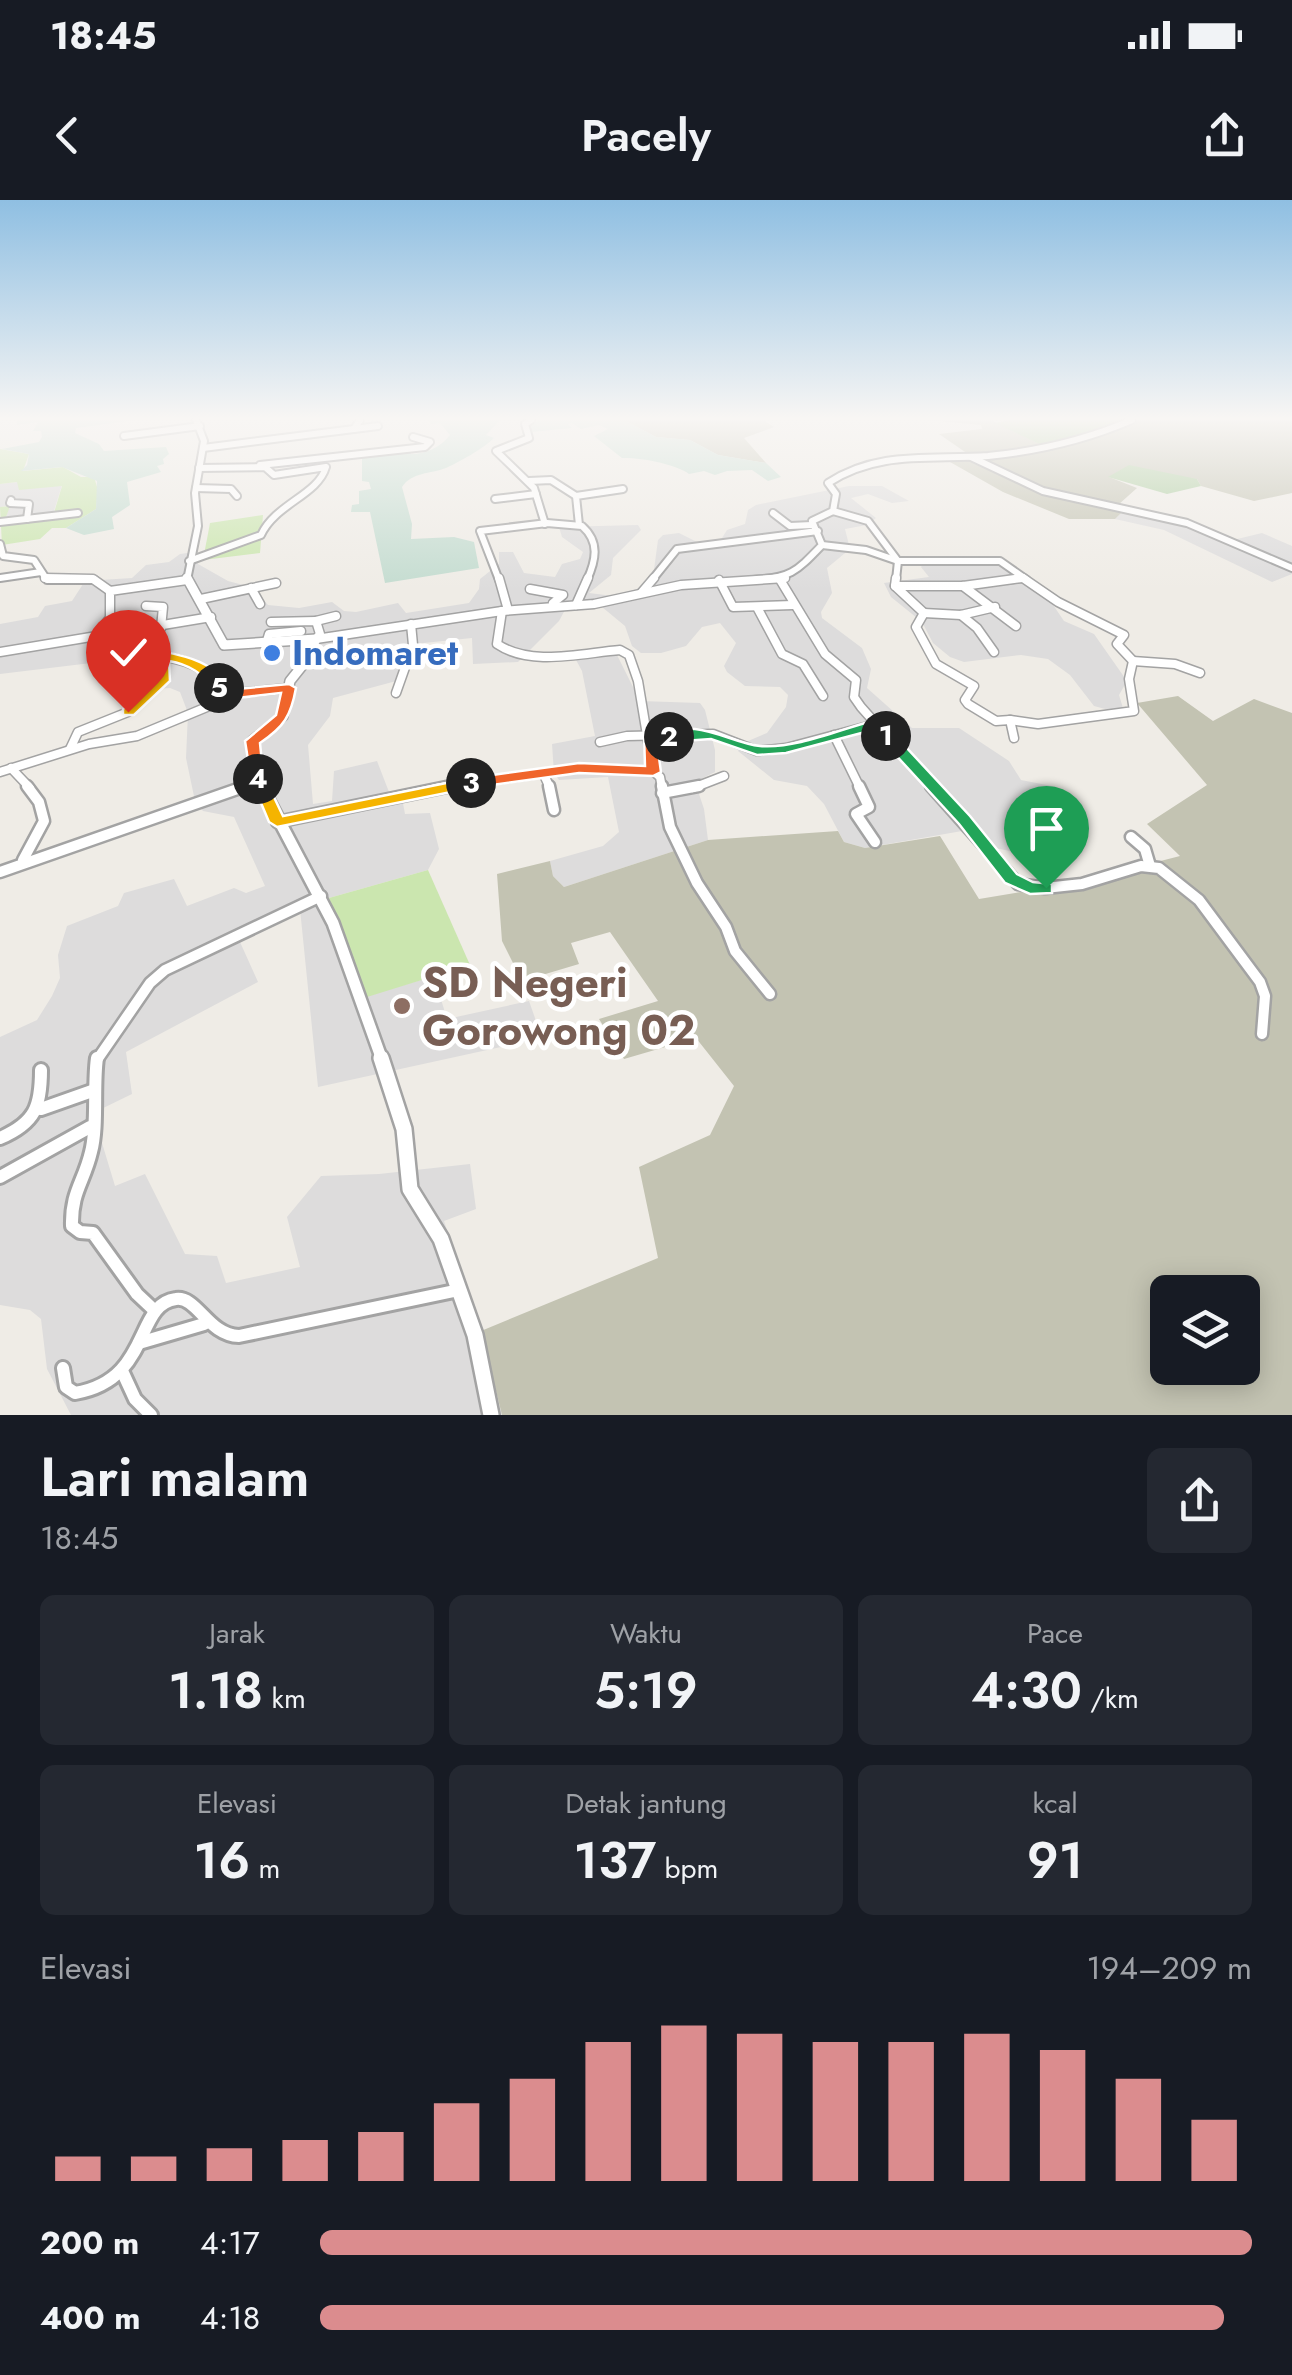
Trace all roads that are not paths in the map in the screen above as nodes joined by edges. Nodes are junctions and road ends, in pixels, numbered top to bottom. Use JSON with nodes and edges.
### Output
{"nodes":[{"id":1,"x":198,"y":477,"type":"edge"},
{"id":2,"x":322,"y":477,"type":"edge"},
{"id":3,"x":524,"y":477,"type":"edge"},
{"id":4,"x":838,"y":477,"type":"edge"},
{"id":5,"x":1013,"y":477,"type":"edge"},
{"id":6,"x":529,"y":481,"type":"junction"},
{"id":7,"x":196,"y":488,"type":"junction"},
{"id":8,"x":623,"y":489,"type":"dead end"},
{"id":9,"x":536,"y":494,"type":"junction"},
{"id":10,"x":236,"y":496,"type":"dead end"},
{"id":11,"x":576,"y":496,"type":"junction"},
{"id":12,"x":494,"y":499,"type":"dead end"},
{"id":13,"x":833,"y":511,"type":"junction"},
{"id":14,"x":78,"y":513,"type":"dead end"},
{"id":15,"x":774,"y":513,"type":"dead end"},
{"id":16,"x":28,"y":518,"type":"junction"},
{"id":17,"x":3,"y":522,"type":"edge"},
{"id":18,"x":545,"y":524,"type":"junction"},
{"id":19,"x":579,"y":525,"type":"junction"},
{"id":20,"x":815,"y":528,"type":"junction"},
{"id":21,"x":0,"y":544,"type":"edge"},
{"id":22,"x":822,"y":546,"type":"junction"},
{"id":23,"x":189,"y":561,"type":"junction"},
{"id":24,"x":898,"y":561,"type":"junction"},
{"id":25,"x":1292,"y":568,"type":"edge"},
{"id":26,"x":41,"y":572,"type":"junction"},
{"id":27,"x":0,"y":578,"type":"edge"},
{"id":28,"x":779,"y":578,"type":"junction"},
{"id":29,"x":1022,"y":578,"type":"junction"},
{"id":30,"x":187,"y":580,"type":"junction"},
{"id":31,"x":719,"y":580,"type":"junction"},
{"id":32,"x":276,"y":583,"type":"dead end"},
{"id":33,"x":895,"y":586,"type":"junction"},
{"id":34,"x":964,"y":586,"type":"junction"},
{"id":35,"x":251,"y":588,"type":"junction"},
{"id":36,"x":530,"y":589,"type":"dead end"},
{"id":37,"x":110,"y":591,"type":"junction"},
{"id":38,"x":642,"y":592,"type":"junction"},
{"id":39,"x":200,"y":599,"type":"junction"},
{"id":40,"x":260,"y":604,"type":"dead end"},
{"id":41,"x":576,"y":605,"type":"junction"},
{"id":42,"x":794,"y":605,"type":"junction"},
{"id":43,"x":146,"y":606,"type":"dead end"},
{"id":44,"x":551,"y":606,"type":"junction"},
{"id":45,"x":995,"y":607,"type":"junction"},
{"id":46,"x":758,"y":609,"type":"junction"},
{"id":47,"x":505,"y":611,"type":"junction"},
{"id":48,"x":924,"y":613,"type":"junction"},
{"id":49,"x":961,"y":615,"type":"junction"},
{"id":50,"x":336,"y":616,"type":"dead end"},
{"id":51,"x":211,"y":617,"type":"junction"},
{"id":52,"x":271,"y":622,"type":"dead end"},
{"id":53,"x":311,"y":622,"type":"junction"},
{"id":54,"x":411,"y":624,"type":"junction"},
{"id":55,"x":1016,"y":626,"type":"dead end"},
{"id":56,"x":158,"y":628,"type":"junction"},
{"id":57,"x":96,"y":636,"type":"junction"},
{"id":58,"x":300,"y":636,"type":"junction"},
{"id":59,"x":316,"y":639,"type":"junction"},
{"id":60,"x":0,"y":652,"type":"edge"},
{"id":61,"x":994,"y":652,"type":"dead end"},
{"id":62,"x":161,"y":656,"type":"junction"},
{"id":63,"x":1133,"y":662,"type":"junction"},
{"id":64,"x":1200,"y":673,"type":"dead end"},
{"id":65,"x":289,"y":688,"type":"junction"},
{"id":66,"x":396,"y":693,"type":"dead end"},
{"id":67,"x":220,"y":695,"type":"junction"},
{"id":68,"x":823,"y":696,"type":"dead end"},
{"id":69,"x":1010,"y":720,"type":"junction"},
{"id":70,"x":876,"y":724,"type":"junction"},
{"id":71,"x":834,"y":736,"type":"junction"},
{"id":72,"x":649,"y":738,"type":"junction"},
{"id":73,"x":1014,"y":738,"type":"dead end"},
{"id":74,"x":600,"y":742,"type":"dead end"},
{"id":75,"x":70,"y":749,"type":"junction"},
{"id":76,"x":5,"y":770,"type":"edge"},
{"id":77,"x":653,"y":772,"type":"junction"},
{"id":78,"x":544,"y":775,"type":"junction"},
{"id":79,"x":724,"y":776,"type":"dead end"},
{"id":80,"x":259,"y":781,"type":"junction"},
{"id":81,"x":662,"y":793,"type":"junction"},
{"id":82,"x":554,"y":810,"type":"dead end"},
{"id":83,"x":277,"y":822,"type":"junction"},
{"id":84,"x":1130,"y":837,"type":"dead end"},
{"id":85,"x":875,"y":842,"type":"dead end"},
{"id":86,"x":21,"y":863,"type":"junction"},
{"id":87,"x":1150,"y":866,"type":"junction"},
{"id":88,"x":0,"y":872,"type":"edge"},
{"id":89,"x":321,"y":896,"type":"junction"},
{"id":90,"x":770,"y":994,"type":"dead end"},
{"id":91,"x":1262,"y":1034,"type":"dead end"},
{"id":92,"x":41,"y":1070,"type":"dead end"},
{"id":93,"x":92,"y":1090,"type":"junction"},
{"id":94,"x":42,"y":1109,"type":"junction"},
{"id":95,"x":90,"y":1127,"type":"junction"},
{"id":96,"x":0,"y":1138,"type":"edge"},
{"id":97,"x":0,"y":1177,"type":"edge"},
{"id":98,"x":459,"y":1290,"type":"junction"},
{"id":99,"x":154,"y":1310,"type":"junction"},
{"id":100,"x":204,"y":1324,"type":"junction"},
{"id":101,"x":140,"y":1343,"type":"junction"},
{"id":102,"x":62,"y":1368,"type":"dead end"},
{"id":103,"x":123,"y":1372,"type":"junction"},
{"id":104,"x":151,"y":1415,"type":"edge"},
{"id":105,"x":491,"y":1415,"type":"edge"}],
"edges":[{"from":1,"to":7,"type":"street"},
{"from":2,"to":23,"type":"street"},
{"from":3,"to":6,"type":"street"},
{"from":4,"to":13,"type":"street"},
{"from":5,"to":25,"type":"street"},
{"from":6,"to":9,"type":"street"},
{"from":6,"to":11,"type":"street"},
{"from":7,"to":10,"type":"street"},
{"from":7,"to":23,"type":"street"},
{"from":8,"to":11,"type":"street"},
{"from":9,"to":12,"type":"street"},
{"from":9,"to":18,"type":"street"},
{"from":11,"to":19,"type":"street"},
{"from":13,"to":20,"type":"street"},
{"from":13,"to":24,"type":"street"},
{"from":14,"to":16,"type":"street"},
{"from":15,"to":20,"type":"street"},
{"from":16,"to":17,"type":"street"},
{"from":16,"to":17,"type":"street"},
{"from":18,"to":19,"type":"street"},
{"from":18,"to":47,"type":"street"},
{"from":19,"to":41,"type":"street"},
{"from":20,"to":22,"type":"street"},
{"from":20,"to":38,"type":"street"},
{"from":21,"to":26,"type":"street"},
{"from":22,"to":24,"type":"street"},
{"from":22,"to":28,"type":"street"},
{"from":23,"to":30,"type":"street"},
{"from":24,"to":29,"type":"street"},
{"from":24,"to":33,"type":"street"},
{"from":26,"to":27,"type":"street"},
{"from":26,"to":37,"type":"street"},
{"from":28,"to":31,"type":"street"},
{"from":28,"to":42,"type":"street"},
{"from":29,"to":34,"type":"street"},
{"from":29,"to":63,"type":"street"},
{"from":30,"to":37,"type":"street"},
{"from":30,"to":39,"type":"street"},
{"from":31,"to":38,"type":"street"},
{"from":31,"to":46,"type":"street"},
{"from":32,"to":35,"type":"street"},
{"from":33,"to":34,"type":"street"},
{"from":33,"to":48,"type":"street"},
{"from":34,"to":45,"type":"street"},
{"from":35,"to":39,"type":"street"},
{"from":35,"to":40,"type":"street"},
{"from":36,"to":44,"type":"street"},
{"from":37,"to":57,"type":"street"},
{"from":38,"to":41,"type":"street"},
{"from":39,"to":51,"type":"street"},
{"from":41,"to":44,"type":"street"},
{"from":42,"to":46,"type":"street"},
{"from":42,"to":70,"type":"street"},
{"from":43,"to":56,"type":"street"},
{"from":44,"to":47,"type":"street"},
{"from":45,"to":49,"type":"street"},
{"from":45,"to":55,"type":"street"},
{"from":46,"to":68,"type":"street"},
{"from":47,"to":54,"type":"street"},
{"from":47,"to":72,"type":"street"},
{"from":48,"to":49,"type":"street"},
{"from":48,"to":69,"type":"street"},
{"from":49,"to":61,"type":"street"},
{"from":50,"to":53,"type":"street"},
{"from":51,"to":56,"type":"street"},
{"from":51,"to":58,"type":"street"},
{"from":52,"to":53,"type":"street"},
{"from":53,"to":58,"type":"street"},
{"from":53,"to":59,"type":"street"},
{"from":54,"to":59,"type":"street"},
{"from":54,"to":66,"type":"street"},
{"from":56,"to":57,"type":"street"},
{"from":56,"to":62,"type":"street"},
{"from":57,"to":60,"type":"street"},
{"from":58,"to":59,"type":"street"},
{"from":59,"to":65,"type":"street"},
{"from":62,"to":67,"type":"street"},
{"from":62,"to":75,"type":"street"},
{"from":63,"to":64,"type":"street"},
{"from":63,"to":69,"type":"street"},
{"from":65,"to":67,"type":"street"},
{"from":65,"to":80,"type":"street"},
{"from":67,"to":75,"type":"street"},
{"from":69,"to":73,"type":"street"},
{"from":70,"to":71,"type":"street"},
{"from":70,"to":87,"type":"street"},
{"from":71,"to":72,"type":"street"},
{"from":71,"to":85,"type":"street"},
{"from":72,"to":74,"type":"street"},
{"from":72,"to":77,"type":"street"},
{"from":75,"to":76,"type":"street"},
{"from":76,"to":86,"type":"street"},
{"from":77,"to":78,"type":"street"},
{"from":77,"to":81,"type":"street"},
{"from":78,"to":82,"type":"street"},
{"from":78,"to":83,"type":"street"},
{"from":79,"to":81,"type":"street"},
{"from":80,"to":83,"type":"street"},
{"from":80,"to":86,"type":"street"},
{"from":81,"to":90,"type":"street"},
{"from":83,"to":89,"type":"street"},
{"from":84,"to":87,"type":"street"},
{"from":86,"to":88,"type":"street"},
{"from":87,"to":91,"type":"street"},
{"from":89,"to":93,"type":"street"},
{"from":89,"to":98,"type":"street"},
{"from":92,"to":94,"type":"street"},
{"from":93,"to":94,"type":"street"},
{"from":93,"to":95,"type":"street"},
{"from":94,"to":96,"type":"street"},
{"from":95,"to":97,"type":"street"},
{"from":95,"to":99,"type":"street"},
{"from":98,"to":100,"type":"street"},
{"from":98,"to":105,"type":"street"},
{"from":99,"to":100,"type":"street"},
{"from":99,"to":101,"type":"street"},
{"from":100,"to":101,"type":"street"},
{"from":101,"to":103,"type":"street"},
{"from":102,"to":103,"type":"street"},
{"from":103,"to":104,"type":"street"}]}
